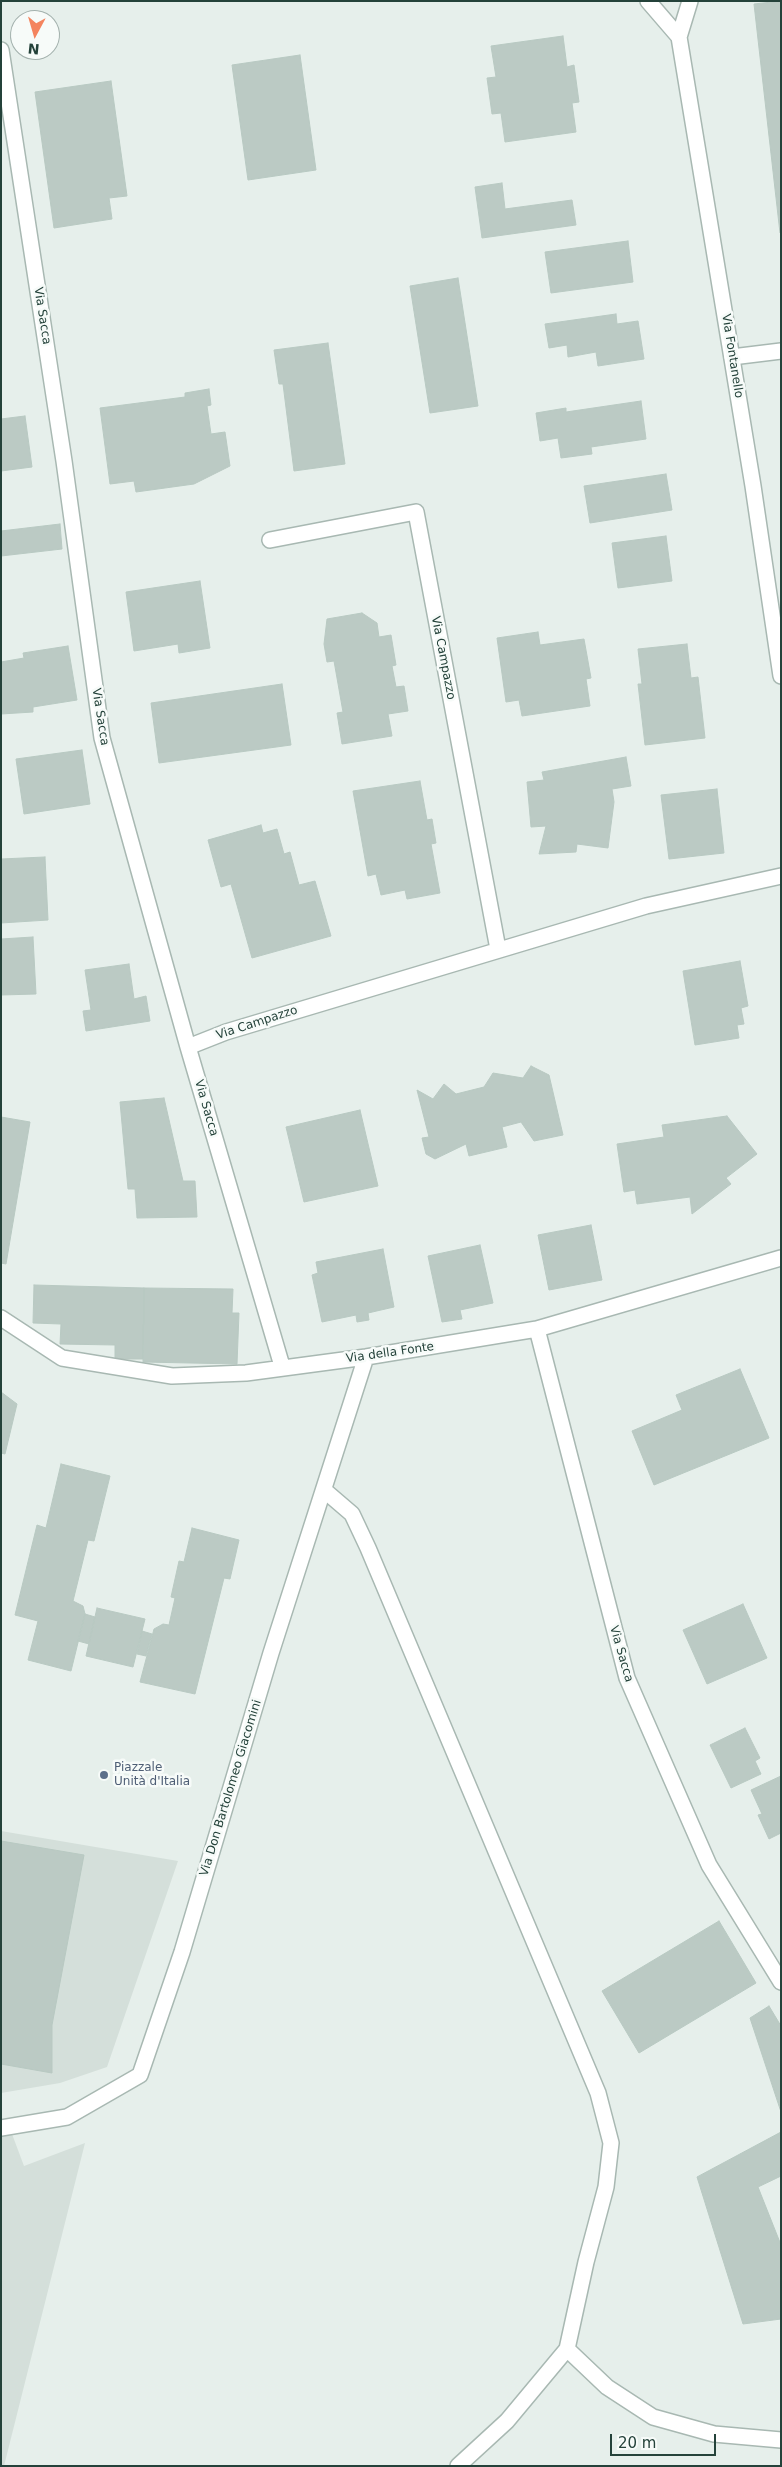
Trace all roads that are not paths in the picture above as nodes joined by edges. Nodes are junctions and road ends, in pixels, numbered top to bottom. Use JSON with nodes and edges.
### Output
{"nodes":[{"id":1,"x":648,"y":1,"type":"edge"},
{"id":2,"x":690,"y":1,"type":"edge"},
{"id":3,"x":679,"y":37,"type":"junction"},
{"id":4,"x":1,"y":50,"type":"edge"},
{"id":5,"x":781,"y":351,"type":"edge"},
{"id":6,"x":732,"y":357,"type":"junction"},
{"id":7,"x":270,"y":540,"type":"dead end"},
{"id":8,"x":781,"y":676,"type":"edge"},
{"id":9,"x":781,"y":876,"type":"edge"},
{"id":10,"x":498,"y":949,"type":"junction"},
{"id":11,"x":188,"y":1047,"type":"junction"},
{"id":12,"x":781,"y":1258,"type":"edge"},
{"id":13,"x":1,"y":1318,"type":"edge"},
{"id":14,"x":537,"y":1330,"type":"junction"},
{"id":15,"x":366,"y":1357,"type":"junction"},
{"id":16,"x":282,"y":1366,"type":"junction"},
{"id":17,"x":324,"y":1490,"type":"junction"},
{"id":18,"x":781,"y":1982,"type":"edge"},
{"id":19,"x":1,"y":2128,"type":"edge"},
{"id":20,"x":567,"y":2349,"type":"junction"},
{"id":21,"x":781,"y":2440,"type":"edge"},
{"id":22,"x":458,"y":2466,"type":"edge"}],
"edges":[{"from":1,"to":3,"type":"street"},
{"from":2,"to":3,"type":"street","name":"Via Fontanello"},
{"from":3,"to":6,"type":"street","name":"Via Fontanello"},
{"from":4,"to":11,"type":"street","name":"Via Sacca"},
{"from":5,"to":6,"type":"street"},
{"from":6,"to":8,"type":"street","name":"Via Fontanello"},
{"from":7,"to":10,"type":"street","name":"Via Campazzo"},
{"from":9,"to":10,"type":"street","name":"Via Campazzo"},
{"from":10,"to":11,"type":"street","name":"Via Campazzo"},
{"from":11,"to":16,"type":"street","name":"Via Sacca"},
{"from":12,"to":14,"type":"street","name":"Via della Fonte"},
{"from":13,"to":16,"type":"street","name":"Via della Fonte"},
{"from":14,"to":15,"type":"street","name":"Via della Fonte"},
{"from":14,"to":18,"type":"street","name":"Via Sacca"},
{"from":15,"to":16,"type":"street","name":"Via della Fonte"},
{"from":15,"to":17,"type":"street","name":"Via Don Bartolomeo Giacomini"},
{"from":17,"to":19,"type":"street","name":"Via Don Bartolomeo Giacomini"},
{"from":17,"to":20,"type":"street"},
{"from":20,"to":21,"type":"street"},
{"from":20,"to":22,"type":"street"}]}
